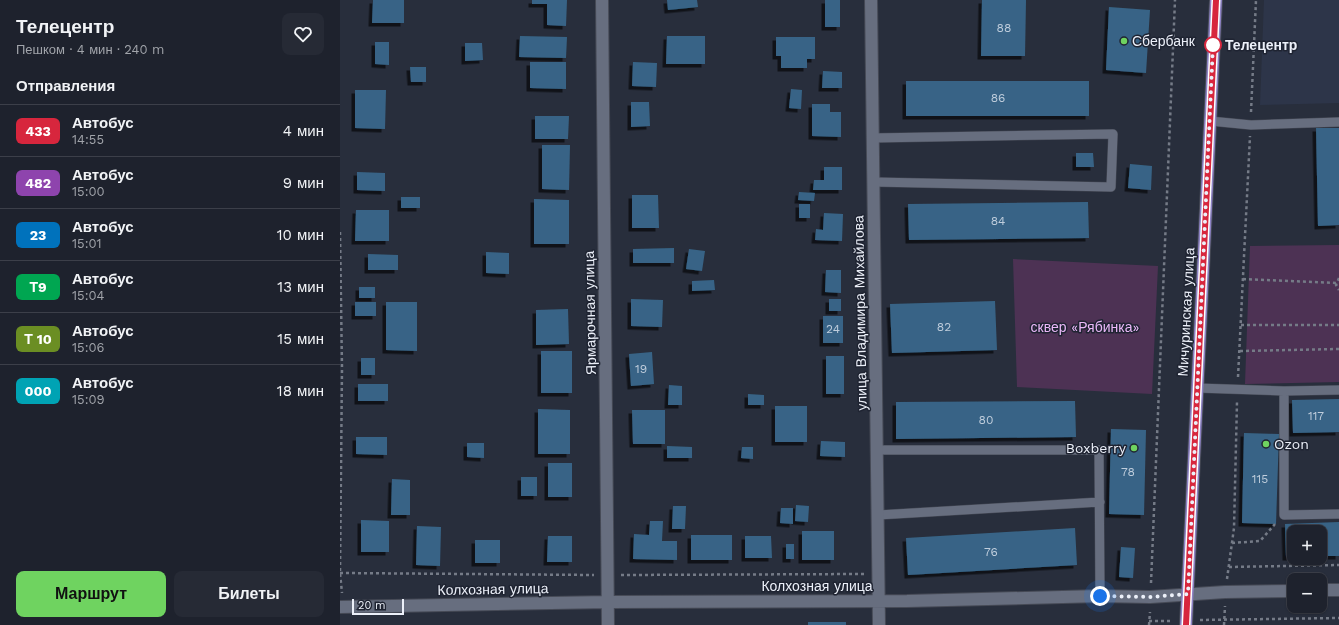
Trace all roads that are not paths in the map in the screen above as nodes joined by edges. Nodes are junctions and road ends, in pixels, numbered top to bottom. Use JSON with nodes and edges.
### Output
{"nodes":[{"id":1,"x":602,"y":0,"type":"edge"},
{"id":2,"x":872,"y":0,"type":"edge"},
{"id":3,"x":1216,"y":0,"type":"edge"},
{"id":4,"x":1210,"y":121,"type":"junction"},
{"id":5,"x":1339,"y":122,"type":"edge"},
{"id":6,"x":872,"y":138,"type":"junction"},
{"id":7,"x":874,"y":182,"type":"junction"},
{"id":8,"x":1197,"y":388,"type":"junction"},
{"id":9,"x":1339,"y":390,"type":"edge"},
{"id":10,"x":1284,"y":391,"type":"junction"},
{"id":11,"x":876,"y":450,"type":"junction"},
{"id":12,"x":1100,"y":502,"type":"junction"},
{"id":13,"x":1339,"y":514,"type":"edge"},
{"id":14,"x":878,"y":515,"type":"junction"},
{"id":15,"x":1327,"y":590,"type":"edge"},
{"id":16,"x":1339,"y":590,"type":"edge"},
{"id":17,"x":1287,"y":591,"type":"edge"},
{"id":18,"x":1188,"y":594,"type":"junction"},
{"id":19,"x":1100,"y":596,"type":"junction"},
{"id":20,"x":879,"y":601,"type":"junction"},
{"id":21,"x":608,"y":602,"type":"junction"},
{"id":22,"x":341,"y":606,"type":"edge"},
{"id":23,"x":1186,"y":623,"type":"edge"},
{"id":24,"x":608,"y":625,"type":"edge"},
{"id":25,"x":879,"y":625,"type":"edge"}],
"edges":[{"from":1,"to":21,"type":"street","name":"Ярмарочная улица"},
{"from":2,"to":6,"type":"street","name":"улица Владимира Михайлова"},
{"from":3,"to":4,"type":"main road","name":"Мичуринская улица"},
{"from":4,"to":5,"type":"lane"},
{"from":4,"to":8,"type":"main road","name":"Мичуринская улица"},
{"from":6,"to":7,"type":"street","name":"улица Владимира Михайлова"},
{"from":6,"to":7,"type":"lane"},
{"from":7,"to":11,"type":"street","name":"улица Владимира Михайлова"},
{"from":8,"to":10,"type":"lane"},
{"from":8,"to":18,"type":"main road","name":"Мичуринская улица"},
{"from":9,"to":10,"type":"lane"},
{"from":10,"to":13,"type":"lane"},
{"from":11,"to":12,"type":"lane"},
{"from":11,"to":14,"type":"street","name":"улица Владимира Михайлова"},
{"from":12,"to":14,"type":"lane"},
{"from":12,"to":19,"type":"lane"},
{"from":14,"to":20,"type":"street","name":"улица Владимира Михайлова"},
{"from":15,"to":16,"type":"street"},
{"from":17,"to":18,"type":"street","name":"Колхозная улица"},
{"from":18,"to":19,"type":"street","name":"Колхозная улица"},
{"from":18,"to":23,"type":"main road","name":"Мичуринская улица"},
{"from":19,"to":20,"type":"street","name":"Колхозная улица"},
{"from":20,"to":21,"type":"street","name":"Колхозная улица"},
{"from":20,"to":25,"type":"street","name":"улица Владимира Михайлова"},
{"from":21,"to":22,"type":"street","name":"Колхозная улица"},
{"from":21,"to":24,"type":"street","name":"Ярмарочная улица"}]}
